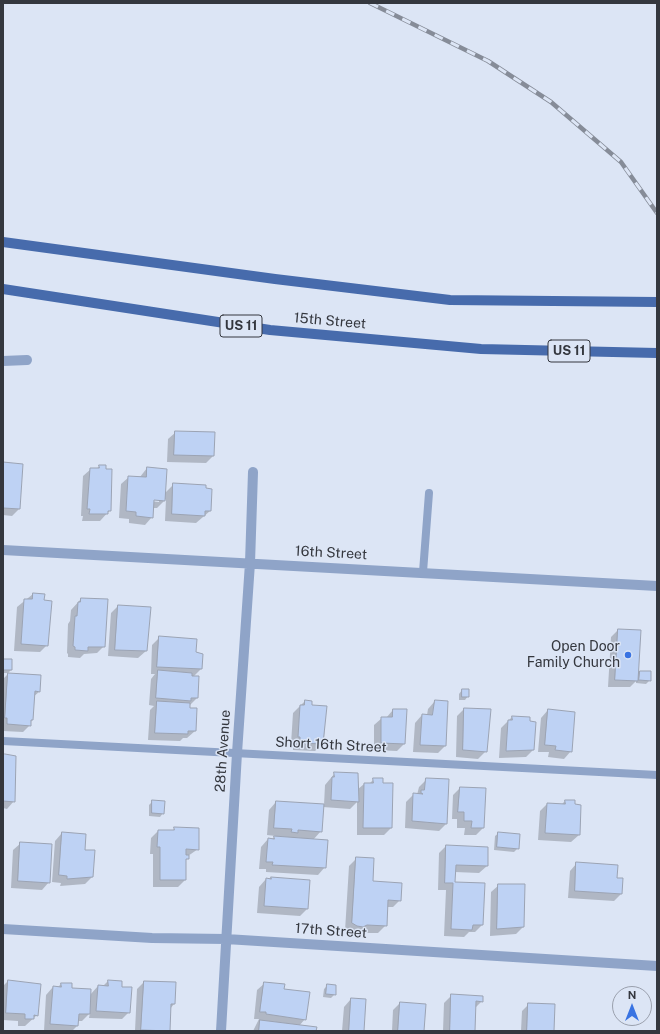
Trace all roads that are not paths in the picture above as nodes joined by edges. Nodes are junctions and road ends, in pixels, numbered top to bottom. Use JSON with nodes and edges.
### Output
{"nodes":[{"id":1,"x":3,"y":242,"type":"edge"},
{"id":2,"x":3,"y":289,"type":"edge"},
{"id":3,"x":657,"y":302,"type":"edge"},
{"id":4,"x":657,"y":353,"type":"edge"},
{"id":5,"x":27,"y":360,"type":"dead end"},
{"id":6,"x":3,"y":361,"type":"edge"},
{"id":7,"x":253,"y":472,"type":"dead end"},
{"id":8,"x":429,"y":494,"type":"dead end"},
{"id":9,"x":3,"y":550,"type":"edge"},
{"id":10,"x":250,"y":563,"type":"junction"},
{"id":11,"x":423,"y":572,"type":"junction"},
{"id":12,"x":657,"y":586,"type":"edge"},
{"id":13,"x":3,"y":740,"type":"edge"},
{"id":14,"x":237,"y":753,"type":"junction"},
{"id":15,"x":657,"y":775,"type":"edge"},
{"id":16,"x":3,"y":929,"type":"edge"},
{"id":17,"x":226,"y":939,"type":"junction"},
{"id":18,"x":657,"y":966,"type":"edge"},
{"id":19,"x":221,"y":1031,"type":"edge"}],
"edges":[{"from":1,"to":3,"type":"main road"},
{"from":2,"to":4,"type":"main road","name":"15th Street","number":"US 11"},
{"from":5,"to":6,"type":"street"},
{"from":7,"to":10,"type":"street","name":"28th Avenue"},
{"from":8,"to":11,"type":"lane"},
{"from":9,"to":10,"type":"street","name":"16th Street"},
{"from":10,"to":11,"type":"street","name":"16th Street"},
{"from":10,"to":14,"type":"street","name":"28th Avenue"},
{"from":11,"to":12,"type":"street","name":"16th Street"},
{"from":13,"to":14,"type":"lane","name":"Short 16th Street"},
{"from":14,"to":15,"type":"lane","name":"Short 16th Street"},
{"from":14,"to":17,"type":"street","name":"28th Avenue"},
{"from":16,"to":17,"type":"street","name":"17th Street"},
{"from":17,"to":18,"type":"street","name":"17th Street"},
{"from":17,"to":19,"type":"street","name":"28th Avenue"}]}
